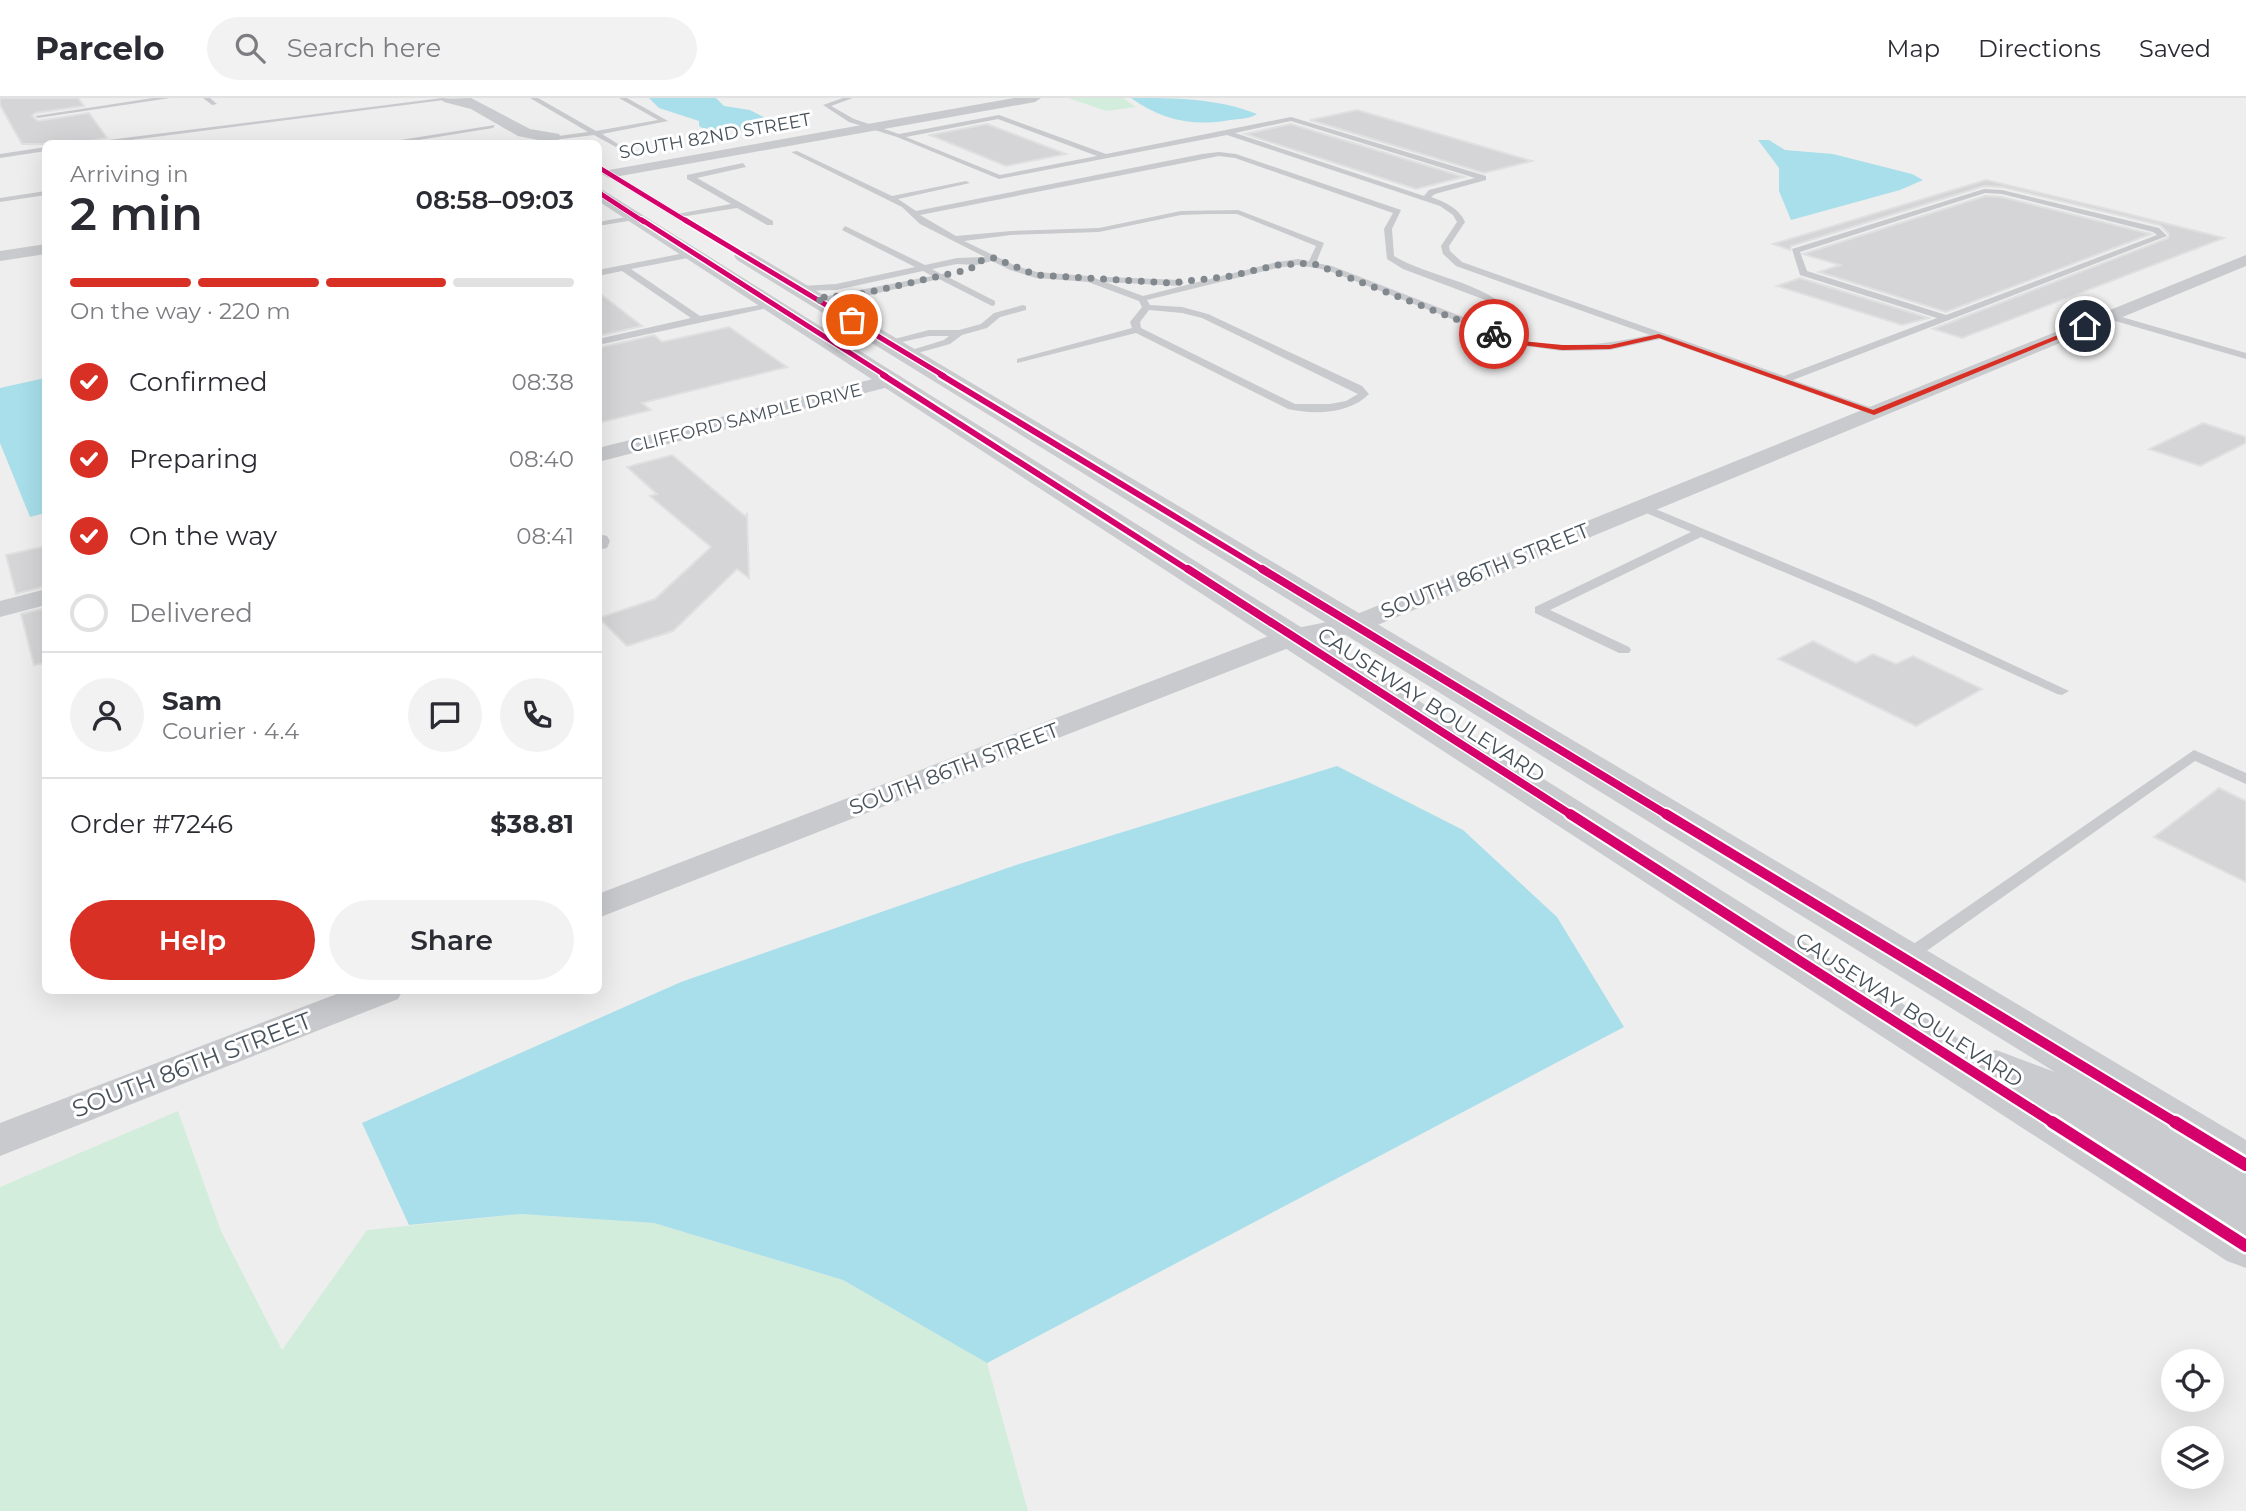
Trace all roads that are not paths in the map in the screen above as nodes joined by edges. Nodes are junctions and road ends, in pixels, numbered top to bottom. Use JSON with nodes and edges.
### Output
{"nodes":[{"id":1,"x":167,"y":98,"type":"edge"},
{"id":2,"x":206,"y":98,"type":"edge"},
{"id":3,"x":448,"y":98,"type":"edge"},
{"id":4,"x":489,"y":98,"type":"edge"},
{"id":5,"x":533,"y":98,"type":"edge"},
{"id":6,"x":622,"y":98,"type":"edge"},
{"id":7,"x":850,"y":98,"type":"edge"},
{"id":8,"x":1026,"y":99,"type":"edge"},
{"id":9,"x":214,"y":104,"type":"dead end"},
{"id":10,"x":38,"y":116,"type":"dead end"},
{"id":11,"x":493,"y":126,"type":"junction"},
{"id":12,"x":872,"y":128,"type":"junction"},
{"id":13,"x":1227,"y":132,"type":"junction"},
{"id":14,"x":595,"y":133,"type":"junction"},
{"id":15,"x":899,"y":136,"type":"junction"},
{"id":16,"x":418,"y":138,"type":"junction"},
{"id":17,"x":111,"y":140,"type":"edge"},
{"id":18,"x":405,"y":140,"type":"edge"},
{"id":19,"x":421,"y":140,"type":"edge"},
{"id":20,"x":515,"y":140,"type":"edge"},
{"id":21,"x":550,"y":140,"type":"edge"},
{"id":22,"x":555,"y":140,"type":"edge"},
{"id":23,"x":562,"y":140,"type":"edge"},
{"id":24,"x":616,"y":145,"type":"dead end"},
{"id":25,"x":42,"y":150,"type":"edge"},
{"id":26,"x":795,"y":152,"type":"dead end"},
{"id":27,"x":0,"y":156,"type":"edge"},
{"id":28,"x":1104,"y":156,"type":"junction"},
{"id":29,"x":743,"y":165,"type":"dead end"},
{"id":30,"x":602,"y":179,"type":"edge"},
{"id":31,"x":602,"y":180,"type":"edge"},
{"id":32,"x":602,"y":180,"type":"edge"},
{"id":33,"x":966,"y":183,"type":"dead end"},
{"id":34,"x":42,"y":194,"type":"edge"},
{"id":35,"x":891,"y":198,"type":"junction"},
{"id":36,"x":1426,"y":198,"type":"junction"},
{"id":37,"x":0,"y":200,"type":"edge"},
{"id":38,"x":737,"y":205,"type":"junction"},
{"id":39,"x":915,"y":214,"type":"junction"},
{"id":40,"x":637,"y":217,"type":"junction"},
{"id":41,"x":602,"y":223,"type":"edge"},
{"id":42,"x":666,"y":223,"type":"junction"},
{"id":43,"x":770,"y":223,"type":"dead end"},
{"id":44,"x":845,"y":228,"type":"dead end"},
{"id":45,"x":956,"y":239,"type":"junction"},
{"id":46,"x":42,"y":250,"type":"edge"},
{"id":47,"x":695,"y":254,"type":"junction"},
{"id":48,"x":0,"y":256,"type":"edge"},
{"id":49,"x":994,"y":258,"type":"junction"},
{"id":50,"x":2246,"y":260,"type":"edge"},
{"id":51,"x":976,"y":262,"type":"junction"},
{"id":52,"x":1312,"y":263,"type":"junction"},
{"id":53,"x":624,"y":268,"type":"junction"},
{"id":54,"x":924,"y":269,"type":"junction"},
{"id":55,"x":602,"y":272,"type":"edge"},
{"id":56,"x":939,"y":276,"type":"junction"},
{"id":57,"x":1231,"y":276,"type":"junction"},
{"id":58,"x":1088,"y":279,"type":"junction"},
{"id":59,"x":808,"y":293,"type":"junction"},
{"id":60,"x":992,"y":303,"type":"dead end"},
{"id":61,"x":1144,"y":303,"type":"junction"},
{"id":62,"x":776,"y":305,"type":"junction"},
{"id":63,"x":1023,"y":308,"type":"dead end"},
{"id":64,"x":2108,"y":316,"type":"junction"},
{"id":65,"x":1947,"y":318,"type":"junction"},
{"id":66,"x":698,"y":319,"type":"junction"},
{"id":67,"x":1474,"y":326,"type":"junction"},
{"id":68,"x":1137,"y":330,"type":"junction"},
{"id":69,"x":959,"y":333,"type":"junction"},
{"id":70,"x":1659,"y":336,"type":"junction"},
{"id":71,"x":602,"y":341,"type":"edge"},
{"id":72,"x":898,"y":347,"type":"junction"},
{"id":73,"x":2246,"y":356,"type":"edge"},
{"id":74,"x":1020,"y":361,"type":"dead end"},
{"id":75,"x":893,"y":380,"type":"junction"},
{"id":76,"x":1783,"y":380,"type":"junction"},
{"id":77,"x":981,"y":398,"type":"junction"},
{"id":78,"x":1874,"y":412,"type":"junction"},
{"id":79,"x":602,"y":454,"type":"edge"},
{"id":80,"x":1641,"y":507,"type":"junction"},
{"id":81,"x":1701,"y":532,"type":"junction"},
{"id":82,"x":42,"y":598,"type":"edge"},
{"id":83,"x":0,"y":609,"type":"edge"},
{"id":84,"x":1354,"y":625,"type":"junction"},
{"id":85,"x":1292,"y":637,"type":"junction"},
{"id":86,"x":1624,"y":650,"type":"dead end"},
{"id":87,"x":2062,"y":691,"type":"dead end"},
{"id":88,"x":2246,"y":779,"type":"edge"},
{"id":89,"x":602,"y":905,"type":"edge"},
{"id":90,"x":1905,"y":958,"type":"junction"},
{"id":91,"x":375,"y":994,"type":"edge"},
{"id":92,"x":1913,"y":1034,"type":"junction"},
{"id":93,"x":0,"y":1140,"type":"edge"},
{"id":94,"x":2246,"y":1165,"type":"edge"},
{"id":95,"x":2246,"y":1203,"type":"edge"},
{"id":96,"x":2246,"y":1246,"type":"edge"}],
"edges":[{"from":1,"to":10,"type":"lane"},
{"from":2,"to":9,"type":"lane"},
{"from":3,"to":11,"type":"main road"},
{"from":3,"to":17,"type":"lane"},
{"from":3,"to":21,"type":"main road"},
{"from":4,"to":22,"type":"main road"},
{"from":5,"to":14,"type":"lane"},
{"from":6,"to":14,"type":"lane"},
{"from":7,"to":12,"type":"lane"},
{"from":8,"to":12,"type":"street","name":"SOUTH 82ND STREET"},
{"from":11,"to":16,"type":"lane"},
{"from":11,"to":20,"type":"main road"},
{"from":12,"to":15,"type":"lane"},
{"from":12,"to":30,"type":"street","name":"SOUTH 82ND STREET"},
{"from":13,"to":28,"type":"lane"},
{"from":13,"to":36,"type":"lane"},
{"from":13,"to":36,"type":"lane"},
{"from":14,"to":23,"type":"lane"},
{"from":14,"to":24,"type":"lane"},
{"from":15,"to":28,"type":"lane"},
{"from":15,"to":28,"type":"lane"},
{"from":16,"to":18,"type":"lane"},
{"from":16,"to":19,"type":"lane"},
{"from":25,"to":27,"type":"lane"},
{"from":26,"to":35,"type":"lane"},
{"from":29,"to":38,"type":"lane"},
{"from":31,"to":40,"type":"main road","name":"CAUSEWAY BOULEVARD"},
{"from":32,"to":42,"type":"main road","name":"CAUSEWAY BOULEVARD"},
{"from":33,"to":35,"type":"lane"},
{"from":34,"to":37,"type":"lane"},
{"from":35,"to":39,"type":"lane"},
{"from":36,"to":70,"type":"lane"},
{"from":38,"to":42,"type":"lane"},
{"from":38,"to":43,"type":"lane"},
{"from":39,"to":45,"type":"lane"},
{"from":39,"to":67,"type":"lane"},
{"from":40,"to":41,"type":"lane"},
{"from":40,"to":42,"type":"main road","name":"CAUSEWAY BOULEVARD"},
{"from":42,"to":47,"type":"main road","name":"CAUSEWAY BOULEVARD"},
{"from":42,"to":59,"type":"main road","name":"CAUSEWAY BOULEVARD"},
{"from":44,"to":54,"type":"lane"},
{"from":45,"to":49,"type":"lane"},
{"from":45,"to":52,"type":"lane"},
{"from":46,"to":48,"type":"street"},
{"from":47,"to":53,"type":"lane"},
{"from":47,"to":62,"type":"main road","name":"CAUSEWAY BOULEVARD"},
{"from":49,"to":51,"type":"lane"},
{"from":49,"to":58,"type":"lane"},
{"from":50,"to":64,"type":"street","name":"SOUTH 86TH STREET"},
{"from":51,"to":54,"type":"lane"},
{"from":51,"to":56,"type":"lane"},
{"from":52,"to":57,"type":"lane"},
{"from":52,"to":67,"type":"lane"},
{"from":53,"to":55,"type":"lane"},
{"from":53,"to":66,"type":"lane"},
{"from":54,"to":56,"type":"lane"},
{"from":54,"to":59,"type":"lane"},
{"from":56,"to":59,"type":"lane"},
{"from":56,"to":60,"type":"lane"},
{"from":57,"to":58,"type":"lane"},
{"from":57,"to":61,"type":"lane"},
{"from":58,"to":61,"type":"lane"},
{"from":59,"to":72,"type":"main road","name":"CAUSEWAY BOULEVARD"},
{"from":61,"to":68,"type":"lane"},
{"from":61,"to":68,"type":"lane"},
{"from":62,"to":66,"type":"lane"},
{"from":62,"to":75,"type":"main road","name":"CAUSEWAY BOULEVARD"},
{"from":62,"to":77,"type":"main road"},
{"from":63,"to":69,"type":"lane"},
{"from":64,"to":73,"type":"lane"},
{"from":64,"to":78,"type":"street","name":"SOUTH 86TH STREET"},
{"from":65,"to":65,"type":"lane"},
{"from":65,"to":76,"type":"lane"},
{"from":66,"to":71,"type":"lane"},
{"from":67,"to":70,"type":"lane"},
{"from":68,"to":74,"type":"lane"},
{"from":69,"to":72,"type":"lane"},
{"from":69,"to":72,"type":"lane"},
{"from":70,"to":76,"type":"lane"},
{"from":72,"to":77,"type":"main road","name":"CAUSEWAY BOULEVARD"},
{"from":75,"to":79,"type":"street","name":"CLIFFORD SAMPLE DRIVE"},
{"from":75,"to":85,"type":"main road","name":"CAUSEWAY BOULEVARD"},
{"from":76,"to":78,"type":"lane"},
{"from":77,"to":84,"type":"main road","name":"CAUSEWAY BOULEVARD"},
{"from":78,"to":80,"type":"street","name":"SOUTH 86TH STREET"},
{"from":80,"to":81,"type":"lane"},
{"from":80,"to":84,"type":"street","name":"SOUTH 86TH STREET"},
{"from":81,"to":86,"type":"lane"},
{"from":81,"to":87,"type":"lane"},
{"from":82,"to":83,"type":"street"},
{"from":84,"to":85,"type":"street","name":"SOUTH 86TH STREET"},
{"from":84,"to":90,"type":"main road","name":"CAUSEWAY BOULEVARD"},
{"from":85,"to":89,"type":"street","name":"SOUTH 86TH STREET"},
{"from":85,"to":92,"type":"main road","name":"CAUSEWAY BOULEVARD"},
{"from":88,"to":90,"type":"lane"},
{"from":90,"to":94,"type":"main road","name":"CAUSEWAY BOULEVARD"},
{"from":91,"to":93,"type":"street","name":"SOUTH 86TH STREET"},
{"from":92,"to":95,"type":"main road"},
{"from":92,"to":96,"type":"main road","name":"CAUSEWAY BOULEVARD"}]}
